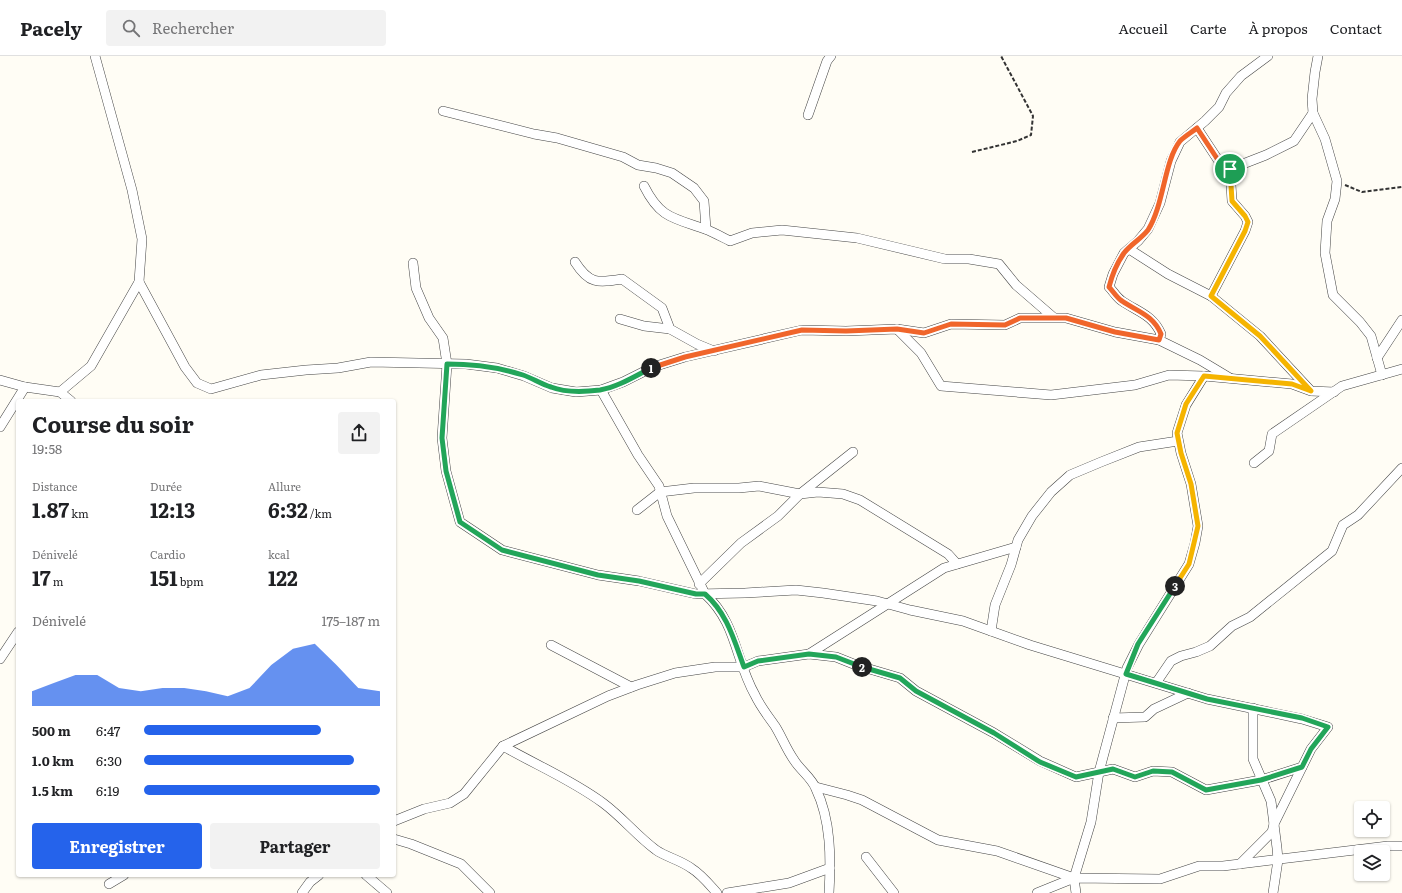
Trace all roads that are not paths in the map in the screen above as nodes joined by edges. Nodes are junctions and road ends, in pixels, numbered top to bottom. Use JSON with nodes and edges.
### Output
{"nodes":[{"id":1,"x":95,"y":56,"type":"edge"},
{"id":2,"x":831,"y":56,"type":"edge"},
{"id":3,"x":1268,"y":56,"type":"edge"},
{"id":4,"x":1318,"y":56,"type":"edge"},
{"id":5,"x":443,"y":111,"type":"dead end"},
{"id":6,"x":1313,"y":113,"type":"junction"},
{"id":7,"x":808,"y":115,"type":"dead end"},
{"id":8,"x":1197,"y":128,"type":"junction"},
{"id":9,"x":1230,"y":169,"type":"junction"},
{"id":10,"x":644,"y":186,"type":"dead end"},
{"id":11,"x":706,"y":229,"type":"junction"},
{"id":12,"x":1129,"y":249,"type":"junction"},
{"id":13,"x":575,"y":262,"type":"dead end"},
{"id":14,"x":413,"y":263,"type":"dead end"},
{"id":15,"x":139,"y":282,"type":"junction"},
{"id":16,"x":1211,"y":296,"type":"junction"},
{"id":17,"x":1053,"y":318,"type":"junction"},
{"id":18,"x":620,"y":319,"type":"dead end"},
{"id":19,"x":1402,"y":320,"type":"edge"},
{"id":20,"x":897,"y":329,"type":"junction"},
{"id":21,"x":670,"y":330,"type":"junction"},
{"id":22,"x":1159,"y":340,"type":"junction"},
{"id":23,"x":714,"y":351,"type":"junction"},
{"id":24,"x":1377,"y":358,"type":"junction"},
{"id":25,"x":447,"y":364,"type":"junction"},
{"id":26,"x":1402,"y":369,"type":"edge"},
{"id":27,"x":1382,"y":374,"type":"junction"},
{"id":28,"x":1204,"y":376,"type":"junction"},
{"id":29,"x":1230,"y":378,"type":"junction"},
{"id":30,"x":0,"y":380,"type":"edge"},
{"id":31,"x":25,"y":387,"type":"junction"},
{"id":32,"x":601,"y":390,"type":"junction"},
{"id":33,"x":1311,"y":391,"type":"junction"},
{"id":34,"x":60,"y":392,"type":"junction"},
{"id":35,"x":1334,"y":392,"type":"junction"},
{"id":36,"x":18,"y":399,"type":"edge"},
{"id":37,"x":69,"y":399,"type":"edge"},
{"id":38,"x":16,"y":401,"type":"edge"},
{"id":39,"x":0,"y":427,"type":"edge"},
{"id":40,"x":1178,"y":440,"type":"junction"},
{"id":41,"x":853,"y":452,"type":"dead end"},
{"id":42,"x":1254,"y":463,"type":"dead end"},
{"id":43,"x":1402,"y":468,"type":"edge"},
{"id":44,"x":660,"y":492,"type":"junction"},
{"id":45,"x":800,"y":494,"type":"junction"},
{"id":46,"x":637,"y":510,"type":"dead end"},
{"id":47,"x":1016,"y":547,"type":"junction"},
{"id":48,"x":957,"y":564,"type":"junction"},
{"id":49,"x":700,"y":584,"type":"junction"},
{"id":50,"x":705,"y":594,"type":"junction"},
{"id":51,"x":888,"y":604,"type":"junction"},
{"id":52,"x":991,"y":631,"type":"junction"},
{"id":53,"x":16,"y":635,"type":"edge"},
{"id":54,"x":552,"y":645,"type":"dead end"},
{"id":55,"x":809,"y":654,"type":"junction"},
{"id":56,"x":0,"y":659,"type":"edge"},
{"id":57,"x":744,"y":667,"type":"junction"},
{"id":58,"x":1126,"y":674,"type":"junction"},
{"id":59,"x":1156,"y":683,"type":"junction"},
{"id":60,"x":630,"y":687,"type":"junction"},
{"id":61,"x":1188,"y":693,"type":"junction"},
{"id":62,"x":1253,"y":708,"type":"junction"},
{"id":63,"x":1113,"y":718,"type":"junction"},
{"id":64,"x":503,"y":746,"type":"junction"},
{"id":65,"x":1302,"y":767,"type":"junction"},
{"id":66,"x":1099,"y":772,"type":"junction"},
{"id":67,"x":1261,"y":780,"type":"junction"},
{"id":68,"x":816,"y":787,"type":"junction"},
{"id":69,"x":396,"y":818,"type":"edge"},
{"id":70,"x":1274,"y":824,"type":"junction"},
{"id":71,"x":396,"y":840,"type":"edge"},
{"id":72,"x":1402,"y":846,"type":"edge"},
{"id":73,"x":866,"y":857,"type":"dead end"},
{"id":74,"x":1278,"y":860,"type":"junction"},
{"id":75,"x":1240,"y":864,"type":"junction"},
{"id":76,"x":830,"y":868,"type":"junction"},
{"id":77,"x":121,"y":877,"type":"edge"},
{"id":78,"x":316,"y":877,"type":"edge"},
{"id":79,"x":368,"y":877,"type":"edge"},
{"id":80,"x":1074,"y":878,"type":"junction"},
{"id":81,"x":109,"y":884,"type":"dead end"},
{"id":82,"x":302,"y":893,"type":"edge"},
{"id":83,"x":387,"y":893,"type":"edge"},
{"id":84,"x":490,"y":893,"type":"edge"},
{"id":85,"x":717,"y":893,"type":"edge"},
{"id":86,"x":727,"y":893,"type":"edge"},
{"id":87,"x":829,"y":893,"type":"edge"},
{"id":88,"x":894,"y":893,"type":"edge"},
{"id":89,"x":1037,"y":893,"type":"edge"},
{"id":90,"x":1076,"y":893,"type":"edge"},
{"id":91,"x":1273,"y":893,"type":"edge"}],
"edges":[{"from":1,"to":15,"type":"street"},
{"from":2,"to":7,"type":"street"},
{"from":3,"to":8,"type":"street"},
{"from":4,"to":6,"type":"street"},
{"from":5,"to":11,"type":"street"},
{"from":6,"to":9,"type":"street"},
{"from":6,"to":24,"type":"street"},
{"from":8,"to":9,"type":"street"},
{"from":8,"to":12,"type":"street"},
{"from":9,"to":16,"type":"street"},
{"from":10,"to":11,"type":"street"},
{"from":11,"to":17,"type":"street"},
{"from":12,"to":16,"type":"street"},
{"from":12,"to":22,"type":"street"},
{"from":13,"to":21,"type":"street"},
{"from":14,"to":25,"type":"street"},
{"from":15,"to":25,"type":"street"},
{"from":15,"to":34,"type":"street"},
{"from":16,"to":33,"type":"street"},
{"from":17,"to":20,"type":"street"},
{"from":17,"to":22,"type":"street"},
{"from":18,"to":21,"type":"street"},
{"from":19,"to":24,"type":"street"},
{"from":20,"to":23,"type":"street"},
{"from":20,"to":28,"type":"street"},
{"from":21,"to":23,"type":"street"},
{"from":22,"to":29,"type":"street"},
{"from":23,"to":32,"type":"street"},
{"from":24,"to":27,"type":"street"},
{"from":25,"to":32,"type":"street"},
{"from":25,"to":50,"type":"street"},
{"from":26,"to":27,"type":"street"},
{"from":27,"to":35,"type":"street"},
{"from":28,"to":29,"type":"street"},
{"from":28,"to":40,"type":"street"},
{"from":29,"to":33,"type":"street"},
{"from":30,"to":31,"type":"street"},
{"from":31,"to":34,"type":"street"},
{"from":31,"to":36,"type":"street"},
{"from":32,"to":44,"type":"street"},
{"from":33,"to":35,"type":"street"},
{"from":34,"to":37,"type":"street"},
{"from":35,"to":42,"type":"street"},
{"from":38,"to":39,"type":"street"},
{"from":40,"to":47,"type":"street"},
{"from":40,"to":58,"type":"street"},
{"from":41,"to":45,"type":"street"},
{"from":43,"to":59,"type":"street"},
{"from":44,"to":45,"type":"street"},
{"from":44,"to":46,"type":"street"},
{"from":44,"to":49,"type":"street"},
{"from":45,"to":48,"type":"street"},
{"from":45,"to":49,"type":"street"},
{"from":47,"to":48,"type":"street"},
{"from":47,"to":52,"type":"street"},
{"from":48,"to":51,"type":"street"},
{"from":49,"to":50,"type":"street"},
{"from":50,"to":51,"type":"street"},
{"from":50,"to":57,"type":"street"},
{"from":51,"to":52,"type":"street"},
{"from":51,"to":55,"type":"street"},
{"from":52,"to":58,"type":"street"},
{"from":53,"to":56,"type":"street"},
{"from":54,"to":60,"type":"street"},
{"from":55,"to":57,"type":"street"},
{"from":55,"to":66,"type":"street"},
{"from":57,"to":60,"type":"street"},
{"from":57,"to":68,"type":"street"},
{"from":58,"to":59,"type":"street"},
{"from":58,"to":63,"type":"street"},
{"from":59,"to":61,"type":"street"},
{"from":60,"to":64,"type":"street"},
{"from":61,"to":62,"type":"street"},
{"from":61,"to":63,"type":"street"},
{"from":62,"to":65,"type":"street"},
{"from":62,"to":67,"type":"street"},
{"from":63,"to":66,"type":"street"},
{"from":64,"to":69,"type":"street"},
{"from":64,"to":85,"type":"street"},
{"from":65,"to":67,"type":"street"},
{"from":65,"to":70,"type":"street"},
{"from":66,"to":67,"type":"street"},
{"from":66,"to":80,"type":"street"},
{"from":67,"to":70,"type":"street"},
{"from":68,"to":76,"type":"street"},
{"from":68,"to":80,"type":"street"},
{"from":70,"to":74,"type":"street"},
{"from":70,"to":75,"type":"street"},
{"from":71,"to":84,"type":"street"},
{"from":72,"to":74,"type":"street"},
{"from":73,"to":88,"type":"street"},
{"from":74,"to":75,"type":"street"},
{"from":74,"to":91,"type":"street"},
{"from":75,"to":80,"type":"street"},
{"from":76,"to":86,"type":"street"},
{"from":76,"to":87,"type":"street"},
{"from":77,"to":81,"type":"street"},
{"from":78,"to":82,"type":"street"},
{"from":79,"to":83,"type":"street"},
{"from":80,"to":89,"type":"street"},
{"from":80,"to":90,"type":"street"}]}
